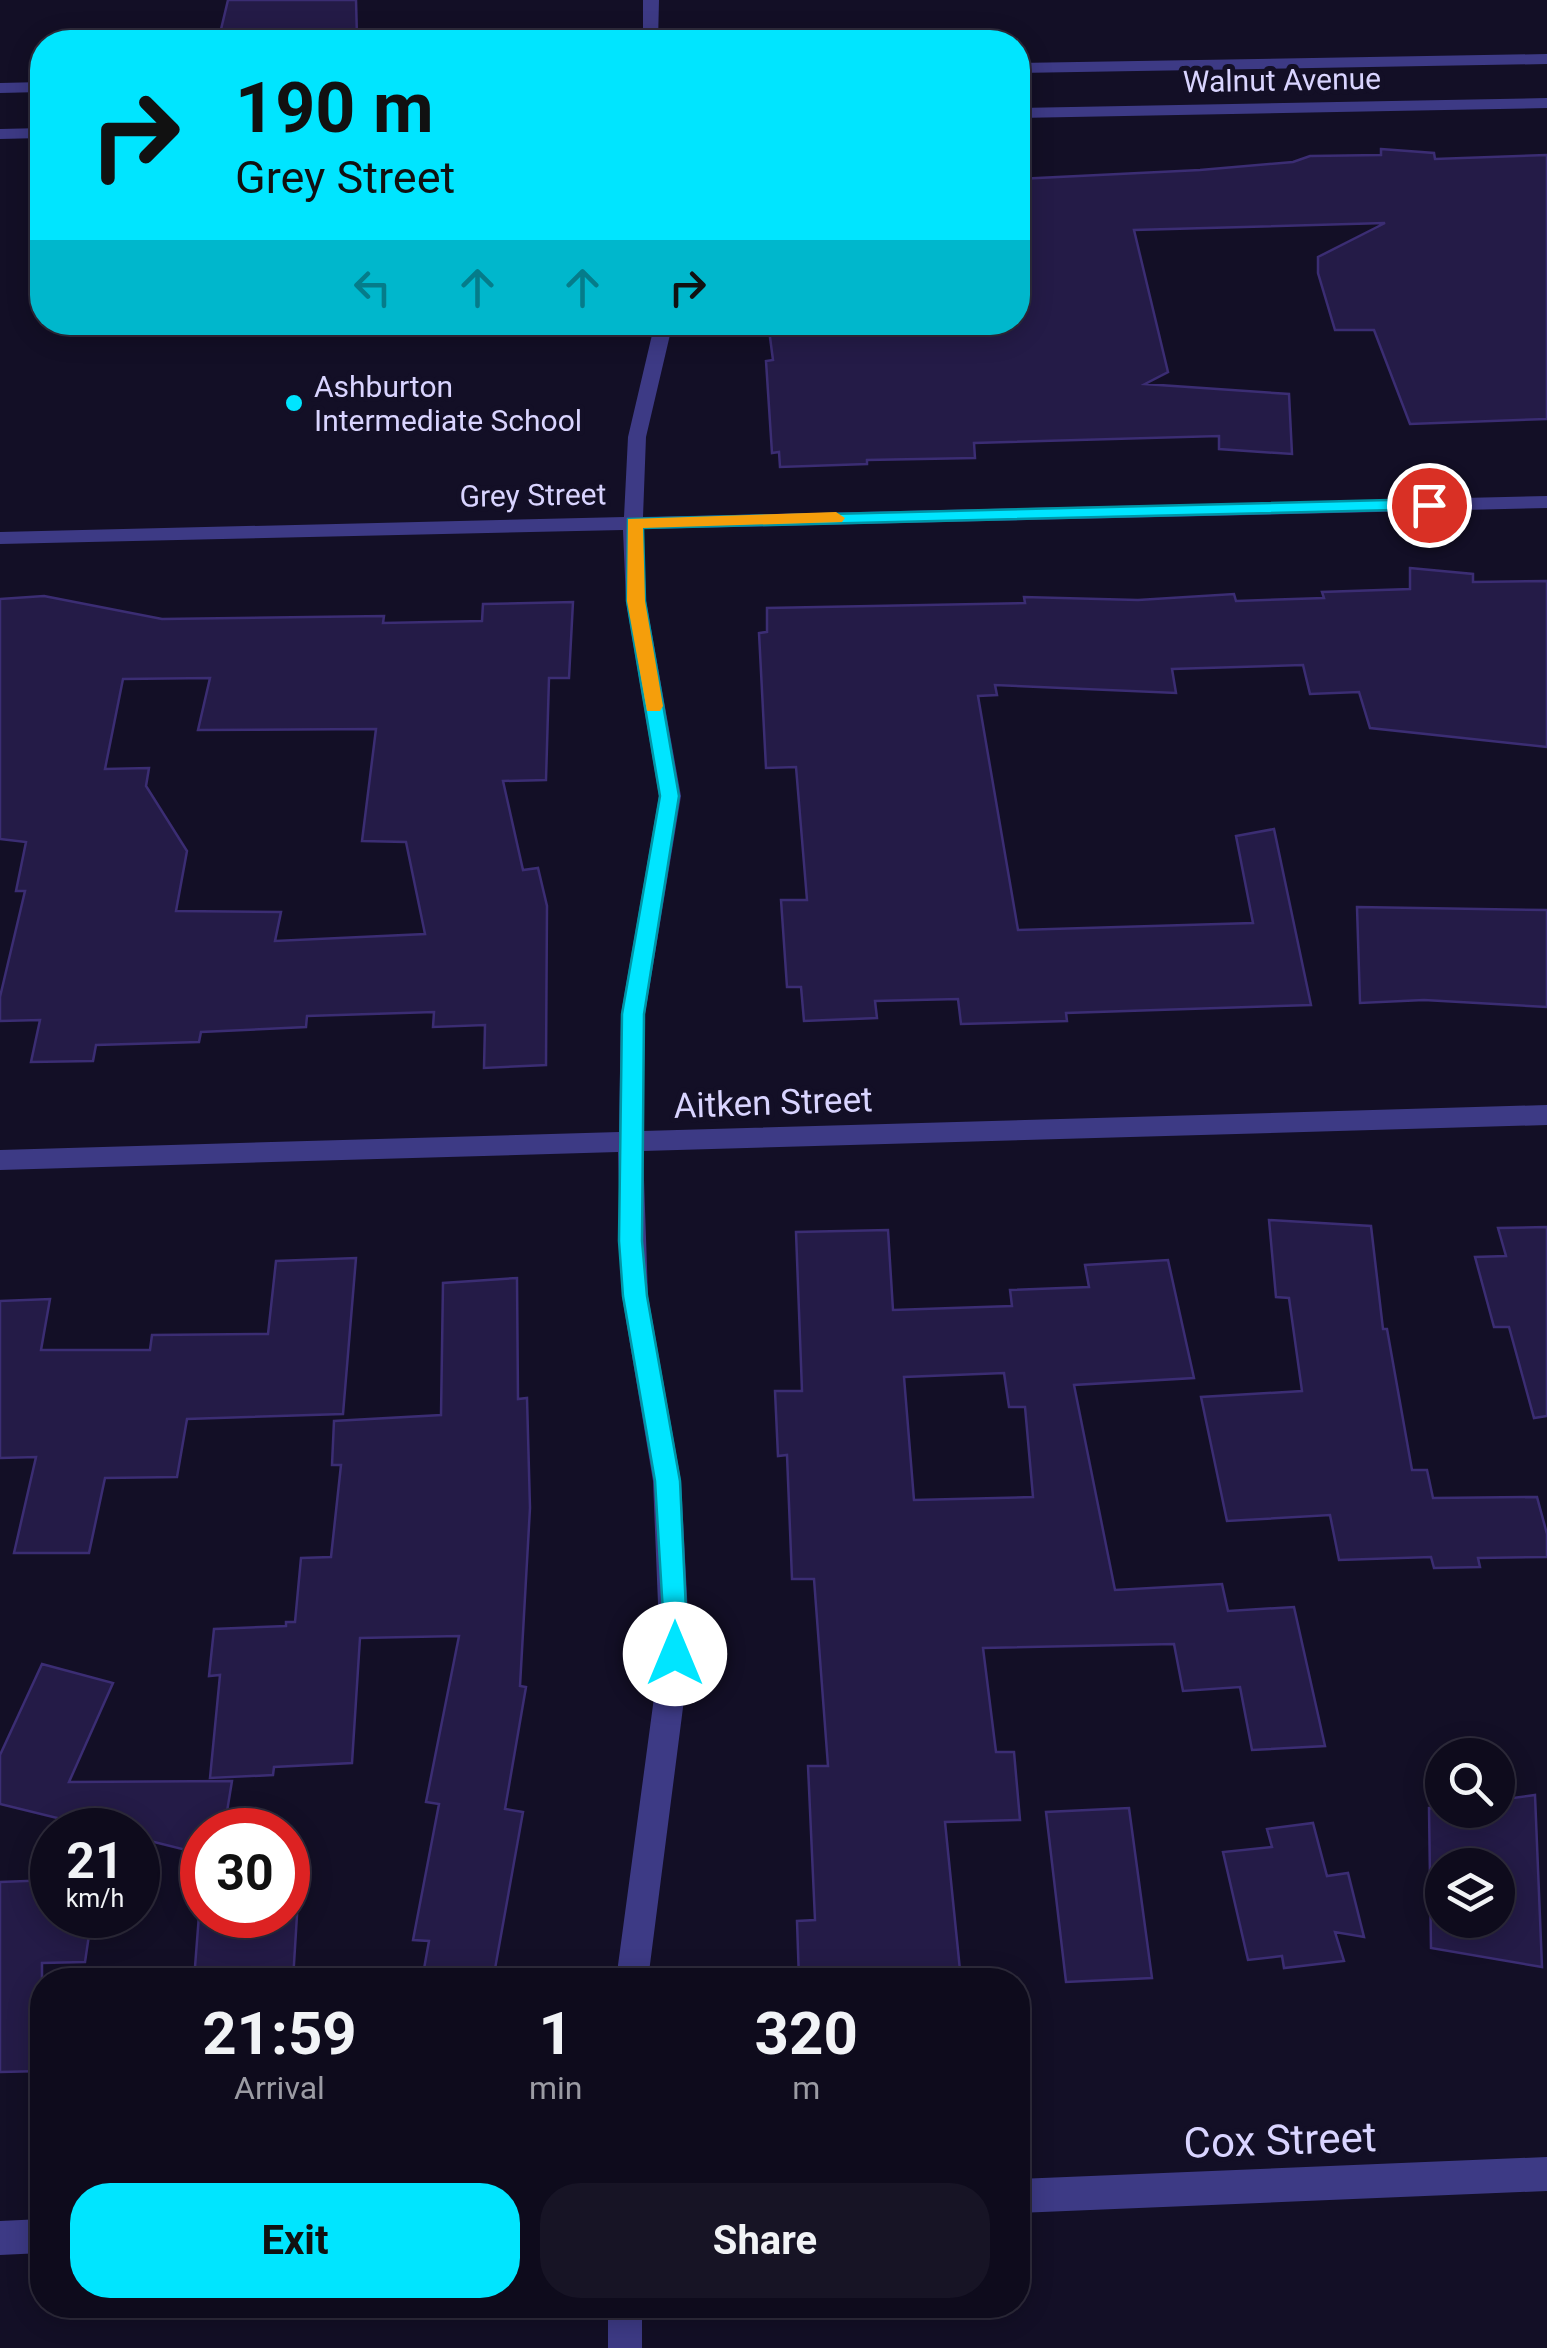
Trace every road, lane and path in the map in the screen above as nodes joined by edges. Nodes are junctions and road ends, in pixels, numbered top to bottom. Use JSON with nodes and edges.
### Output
{"nodes":[{"id":1,"x":652,"y":0,"type":"edge"},
{"id":2,"x":651,"y":30,"type":"edge"},
{"id":3,"x":1547,"y":59,"type":"edge"},
{"id":4,"x":1030,"y":68,"type":"edge"},
{"id":5,"x":0,"y":88,"type":"edge"},
{"id":6,"x":30,"y":88,"type":"edge"},
{"id":7,"x":1547,"y":103,"type":"edge"},
{"id":8,"x":1030,"y":112,"type":"edge"},
{"id":9,"x":30,"y":133,"type":"edge"},
{"id":10,"x":0,"y":134,"type":"edge"},
{"id":11,"x":661,"y":335,"type":"edge"},
{"id":12,"x":1547,"y":502,"type":"edge"},
{"id":13,"x":634,"y":523,"type":"junction"},
{"id":14,"x":0,"y":538,"type":"edge"},
{"id":15,"x":1547,"y":1115,"type":"edge"},
{"id":16,"x":629,"y":1142,"type":"junction"},
{"id":17,"x":0,"y":1160,"type":"edge"},
{"id":18,"x":634,"y":1968,"type":"edge"},
{"id":19,"x":1547,"y":2174,"type":"edge"},
{"id":20,"x":1030,"y":2196,"type":"edge"},
{"id":21,"x":30,"y":2237,"type":"edge"},
{"id":22,"x":0,"y":2238,"type":"edge"},
{"id":23,"x":626,"y":2318,"type":"edge"},
{"id":24,"x":625,"y":2348,"type":"edge"}],
"edges":[{"from":1,"to":2,"type":"street"},
{"from":3,"to":4,"type":"street","name":"Walnut Avenue"},
{"from":5,"to":6,"type":"street"},
{"from":7,"to":8,"type":"street","name":"Walnut Avenue"},
{"from":9,"to":10,"type":"street"},
{"from":11,"to":13,"type":"street"},
{"from":12,"to":13,"type":"street","name":"Grey Street"},
{"from":13,"to":14,"type":"street","name":"Grey Street"},
{"from":13,"to":16,"type":"street"},
{"from":15,"to":16,"type":"street","name":"Aitken Street"},
{"from":16,"to":17,"type":"street","name":"Aitken Street"},
{"from":16,"to":18,"type":"street"},
{"from":19,"to":20,"type":"street","name":"Cox Street"},
{"from":21,"to":22,"type":"street"},
{"from":23,"to":24,"type":"street"}]}
